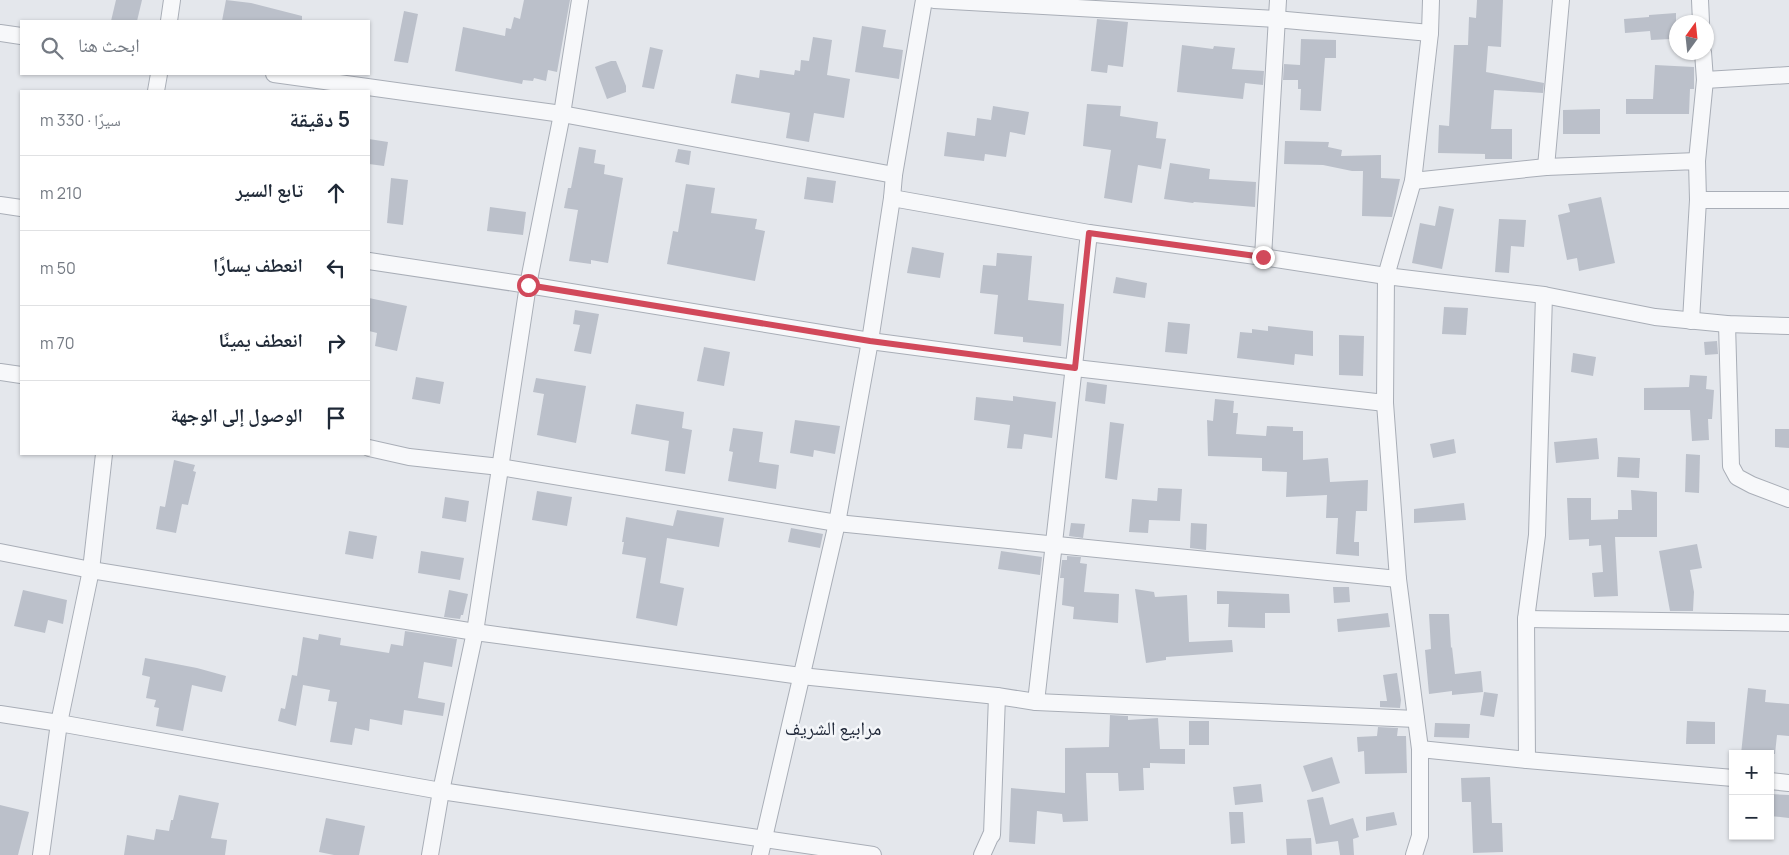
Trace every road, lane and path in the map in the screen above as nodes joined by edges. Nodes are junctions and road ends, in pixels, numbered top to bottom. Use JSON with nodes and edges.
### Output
{"nodes":[{"id":1,"x":172,"y":0,"type":"edge"},
{"id":2,"x":580,"y":0,"type":"edge"},
{"id":3,"x":924,"y":0,"type":"edge"},
{"id":4,"x":934,"y":0,"type":"edge"},
{"id":5,"x":1278,"y":0,"type":"edge"},
{"id":6,"x":1431,"y":0,"type":"edge"},
{"id":7,"x":1561,"y":0,"type":"edge"},
{"id":8,"x":1700,"y":0,"type":"edge"},
{"id":9,"x":1701,"y":15,"type":"edge"},
{"id":10,"x":1276,"y":19,"type":"junction"},
{"id":11,"x":168,"y":20,"type":"edge"},
{"id":12,"x":0,"y":33,"type":"edge"},
{"id":13,"x":1430,"y":33,"type":"junction"},
{"id":14,"x":20,"y":36,"type":"edge"},
{"id":15,"x":1704,"y":60,"type":"edge"},
{"id":16,"x":159,"y":75,"type":"edge"},
{"id":17,"x":281,"y":75,"type":"edge"},
{"id":18,"x":1789,"y":76,"type":"edge"},
{"id":19,"x":1705,"y":80,"type":"junction"},
{"id":20,"x":156,"y":90,"type":"edge"},
{"id":21,"x":562,"y":114,"type":"junction"},
{"id":22,"x":1696,"y":161,"type":"junction"},
{"id":23,"x":1546,"y":167,"type":"junction"},
{"id":24,"x":894,"y":175,"type":"junction"},
{"id":25,"x":1413,"y":181,"type":"junction"},
{"id":26,"x":892,"y":198,"type":"junction"},
{"id":27,"x":1698,"y":200,"type":"junction"},
{"id":28,"x":1789,"y":200,"type":"edge"},
{"id":29,"x":0,"y":205,"type":"edge"},
{"id":30,"x":20,"y":208,"type":"edge"},
{"id":31,"x":1089,"y":233,"type":"junction"},
{"id":32,"x":1263,"y":257,"type":"junction"},
{"id":33,"x":370,"y":261,"type":"edge"},
{"id":34,"x":1386,"y":276,"type":"junction"},
{"id":35,"x":528,"y":285,"type":"junction"},
{"id":36,"x":1544,"y":295,"type":"junction"},
{"id":37,"x":1691,"y":321,"type":"junction"},
{"id":38,"x":1727,"y":324,"type":"junction"},
{"id":39,"x":1789,"y":326,"type":"edge"},
{"id":40,"x":870,"y":341,"type":"junction"},
{"id":41,"x":1075,"y":368,"type":"junction"},
{"id":42,"x":0,"y":372,"type":"edge"},
{"id":43,"x":20,"y":375,"type":"edge"},
{"id":44,"x":1384,"y":403,"type":"junction"},
{"id":45,"x":370,"y":448,"type":"edge"},
{"id":46,"x":104,"y":455,"type":"edge"},
{"id":47,"x":500,"y":467,"type":"junction"},
{"id":48,"x":1789,"y":499,"type":"edge"},
{"id":49,"x":837,"y":523,"type":"junction"},
{"id":50,"x":1053,"y":543,"type":"junction"},
{"id":51,"x":0,"y":552,"type":"edge"},
{"id":52,"x":91,"y":570,"type":"junction"},
{"id":53,"x":1398,"y":579,"type":"junction"},
{"id":54,"x":1526,"y":619,"type":"junction"},
{"id":55,"x":1789,"y":624,"type":"edge"},
{"id":56,"x":475,"y":632,"type":"junction"},
{"id":57,"x":801,"y":676,"type":"junction"},
{"id":58,"x":997,"y":696,"type":"junction"},
{"id":59,"x":1036,"y":702,"type":"junction"},
{"id":60,"x":0,"y":714,"type":"edge"},
{"id":61,"x":1416,"y":719,"type":"junction"},
{"id":62,"x":59,"y":723,"type":"junction"},
{"id":63,"x":1420,"y":749,"type":"junction"},
{"id":64,"x":1526,"y":760,"type":"junction"},
{"id":65,"x":1729,"y":778,"type":"edge"},
{"id":66,"x":1774,"y":781,"type":"edge"},
{"id":67,"x":1789,"y":783,"type":"edge"},
{"id":68,"x":441,"y":791,"type":"junction"},
{"id":69,"x":764,"y":838,"type":"junction"},
{"id":70,"x":41,"y":855,"type":"edge"},
{"id":71,"x":430,"y":855,"type":"edge"},
{"id":72,"x":760,"y":855,"type":"edge"},
{"id":73,"x":874,"y":855,"type":"edge"},
{"id":74,"x":982,"y":855,"type":"edge"},
{"id":75,"x":1414,"y":855,"type":"edge"}],
"edges":[{"from":1,"to":11,"type":"street"},
{"from":2,"to":21,"type":"street"},
{"from":3,"to":24,"type":"street"},
{"from":4,"to":10,"type":"street"},
{"from":5,"to":10,"type":"street"},
{"from":6,"to":13,"type":"street"},
{"from":7,"to":23,"type":"street"},
{"from":8,"to":9,"type":"street"},
{"from":10,"to":13,"type":"street"},
{"from":10,"to":32,"type":"street"},
{"from":12,"to":14,"type":"street"},
{"from":13,"to":25,"type":"street"},
{"from":15,"to":19,"type":"street"},
{"from":16,"to":20,"type":"street"},
{"from":17,"to":21,"type":"street"},
{"from":18,"to":19,"type":"street"},
{"from":19,"to":22,"type":"street"},
{"from":21,"to":24,"type":"street"},
{"from":21,"to":35,"type":"street"},
{"from":22,"to":23,"type":"street"},
{"from":22,"to":27,"type":"street"},
{"from":23,"to":25,"type":"street"},
{"from":24,"to":26,"type":"street"},
{"from":25,"to":34,"type":"street"},
{"from":26,"to":31,"type":"street"},
{"from":26,"to":40,"type":"street"},
{"from":27,"to":28,"type":"street"},
{"from":27,"to":37,"type":"street"},
{"from":29,"to":30,"type":"street"},
{"from":31,"to":32,"type":"street"},
{"from":31,"to":41,"type":"street"},
{"from":32,"to":34,"type":"street"},
{"from":33,"to":35,"type":"street"},
{"from":34,"to":36,"type":"street"},
{"from":34,"to":44,"type":"street"},
{"from":35,"to":40,"type":"street"},
{"from":35,"to":47,"type":"street"},
{"from":36,"to":37,"type":"street"},
{"from":36,"to":54,"type":"street"},
{"from":37,"to":38,"type":"street"},
{"from":38,"to":39,"type":"street"},
{"from":38,"to":48,"type":"street"},
{"from":40,"to":41,"type":"street"},
{"from":40,"to":49,"type":"street"},
{"from":41,"to":44,"type":"street"},
{"from":41,"to":50,"type":"street"},
{"from":42,"to":43,"type":"street"},
{"from":44,"to":53,"type":"street"},
{"from":45,"to":47,"type":"street"},
{"from":46,"to":52,"type":"street"},
{"from":47,"to":49,"type":"street"},
{"from":47,"to":56,"type":"street"},
{"from":49,"to":50,"type":"street"},
{"from":49,"to":57,"type":"street"},
{"from":50,"to":53,"type":"street"},
{"from":50,"to":59,"type":"street"},
{"from":51,"to":52,"type":"street"},
{"from":52,"to":56,"type":"street"},
{"from":52,"to":62,"type":"street"},
{"from":53,"to":61,"type":"street"},
{"from":54,"to":55,"type":"street"},
{"from":54,"to":64,"type":"street"},
{"from":56,"to":57,"type":"street"},
{"from":56,"to":68,"type":"street"},
{"from":57,"to":58,"type":"street"},
{"from":57,"to":69,"type":"street"},
{"from":58,"to":59,"type":"street"},
{"from":58,"to":74,"type":"street"},
{"from":59,"to":61,"type":"street"},
{"from":60,"to":62,"type":"street"},
{"from":61,"to":63,"type":"street"},
{"from":62,"to":68,"type":"street"},
{"from":62,"to":70,"type":"street"},
{"from":63,"to":64,"type":"street"},
{"from":63,"to":75,"type":"street"},
{"from":64,"to":65,"type":"street"},
{"from":66,"to":67,"type":"street"},
{"from":68,"to":69,"type":"street"},
{"from":68,"to":71,"type":"street"},
{"from":69,"to":72,"type":"street"},
{"from":69,"to":73,"type":"street"}]}
